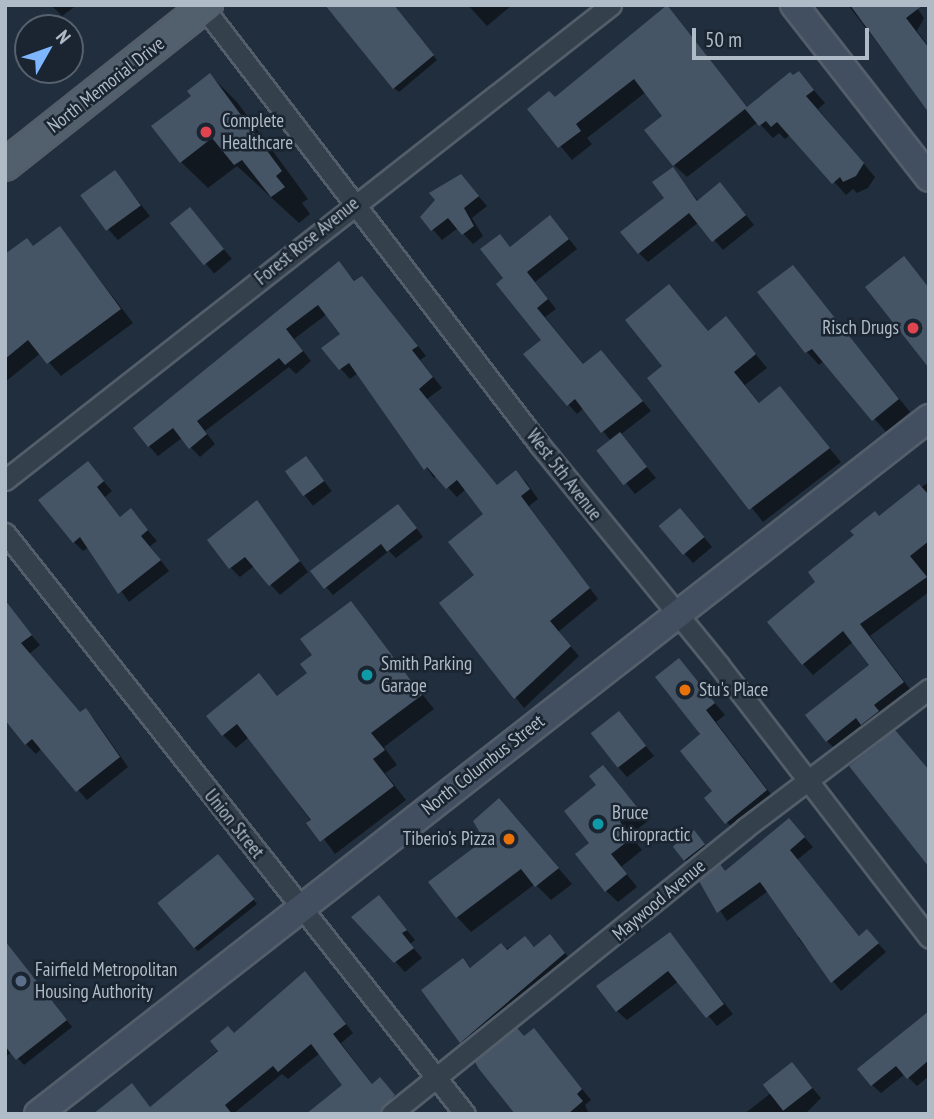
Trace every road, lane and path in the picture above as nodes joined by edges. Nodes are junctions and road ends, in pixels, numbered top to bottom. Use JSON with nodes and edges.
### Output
{"nodes":[{"id":1,"x":611,"y":5,"type":"edge"},
{"id":2,"x":794,"y":5,"type":"edge"},
{"id":3,"x":206,"y":6,"type":"edge"},
{"id":4,"x":5,"y":165,"type":"edge"},
{"id":5,"x":929,"y":177,"type":"edge"},
{"id":6,"x":355,"y":202,"type":"junction"},
{"id":7,"x":929,"y":418,"type":"edge"},
{"id":8,"x":5,"y":480,"type":"edge"},
{"id":9,"x":5,"y":533,"type":"edge"},
{"id":10,"x":677,"y":616,"type":"junction"},
{"id":11,"x":929,"y":690,"type":"edge"},
{"id":12,"x":807,"y":782,"type":"junction"},
{"id":13,"x":302,"y":906,"type":"junction"},
{"id":14,"x":929,"y":938,"type":"edge"},
{"id":15,"x":437,"y":1078,"type":"junction"},
{"id":16,"x":38,"y":1114,"type":"edge"},
{"id":17,"x":391,"y":1114,"type":"edge"},
{"id":18,"x":465,"y":1114,"type":"edge"}],
"edges":[{"from":1,"to":6,"type":"street","name":"Forest Rose Avenue"},
{"from":2,"to":5,"type":"main road"},
{"from":3,"to":4,"type":"main road","name":"North Memorial Drive"},
{"from":3,"to":6,"type":"street","name":"West 5th Avenue"},
{"from":6,"to":8,"type":"street","name":"Forest Rose Avenue"},
{"from":6,"to":10,"type":"street","name":"West 5th Avenue"},
{"from":7,"to":10,"type":"main road","name":"North Columbus Street"},
{"from":9,"to":13,"type":"street","name":"Union Street"},
{"from":10,"to":12,"type":"street","name":"West 5th Avenue"},
{"from":10,"to":13,"type":"main road","name":"North Columbus Street"},
{"from":11,"to":12,"type":"street","name":"Maywood Avenue"},
{"from":12,"to":14,"type":"street","name":"West 5th Avenue"},
{"from":12,"to":15,"type":"street","name":"Maywood Avenue"},
{"from":13,"to":15,"type":"street","name":"Union Street"},
{"from":13,"to":16,"type":"main road","name":"North Columbus Street"},
{"from":15,"to":17,"type":"street","name":"Maywood Avenue"},
{"from":15,"to":18,"type":"street","name":"Union Street"}]}
